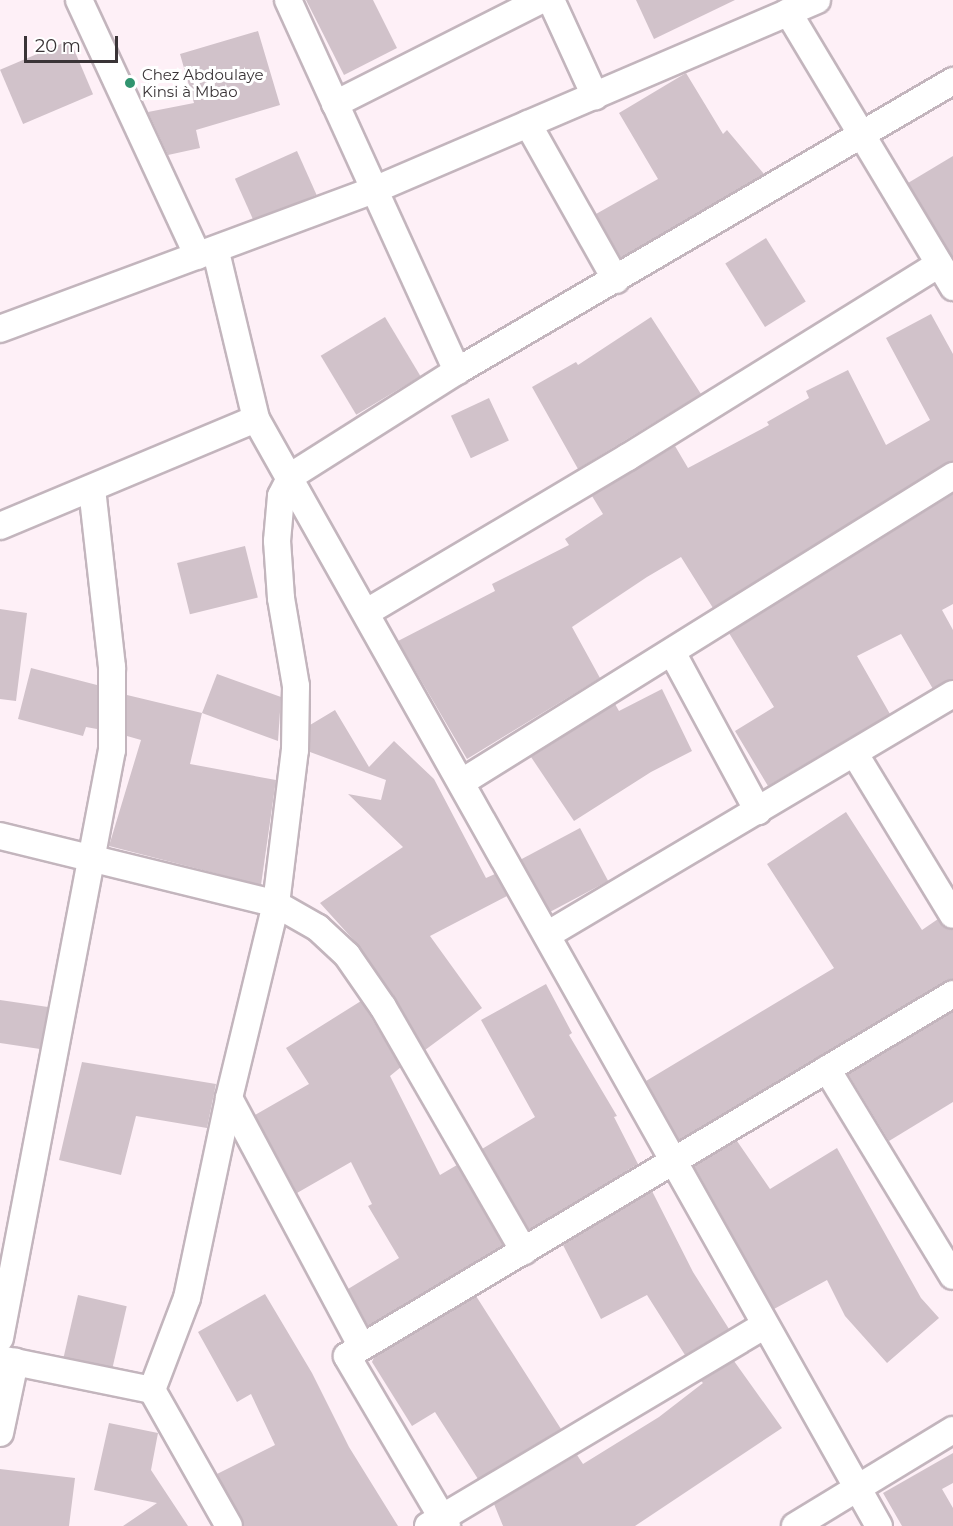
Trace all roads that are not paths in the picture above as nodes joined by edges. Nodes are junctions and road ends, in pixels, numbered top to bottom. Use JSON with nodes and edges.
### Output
{"nodes":[{"id":1,"x":79,"y":0,"type":"edge"},
{"id":2,"x":288,"y":0,"type":"edge"},
{"id":3,"x":541,"y":0,"type":"edge"},
{"id":4,"x":551,"y":0,"type":"edge"},
{"id":5,"x":817,"y":0,"type":"edge"},
{"id":6,"x":788,"y":12,"type":"junction"},
{"id":7,"x":953,"y":81,"type":"edge"},
{"id":8,"x":595,"y":96,"type":"junction"},
{"id":9,"x":335,"y":104,"type":"junction"},
{"id":10,"x":528,"y":124,"type":"junction"},
{"id":11,"x":861,"y":135,"type":"junction"},
{"id":12,"x":374,"y":190,"type":"junction"},
{"id":13,"x":207,"y":254,"type":"junction"},
{"id":14,"x":939,"y":264,"type":"junction"},
{"id":15,"x":616,"y":280,"type":"junction"},
{"id":16,"x":953,"y":287,"type":"edge"},
{"id":17,"x":0,"y":329,"type":"edge"},
{"id":18,"x":457,"y":371,"type":"junction"},
{"id":19,"x":256,"y":419,"type":"junction"},
{"id":20,"x":291,"y":476,"type":"junction"},
{"id":21,"x":953,"y":476,"type":"edge"},
{"id":22,"x":92,"y":490,"type":"junction"},
{"id":23,"x":0,"y":526,"type":"edge"},
{"id":24,"x":367,"y":612,"type":"junction"},
{"id":25,"x":672,"y":652,"type":"junction"},
{"id":26,"x":953,"y":694,"type":"edge"},
{"id":27,"x":855,"y":754,"type":"junction"},
{"id":28,"x":462,"y":782,"type":"junction"},
{"id":29,"x":758,"y":811,"type":"junction"},
{"id":30,"x":0,"y":836,"type":"edge"},
{"id":31,"x":94,"y":859,"type":"junction"},
{"id":32,"x":276,"y":904,"type":"junction"},
{"id":33,"x":953,"y":915,"type":"edge"},
{"id":34,"x":547,"y":935,"type":"junction"},
{"id":35,"x":953,"y":994,"type":"edge"},
{"id":36,"x":827,"y":1069,"type":"junction"},
{"id":37,"x":229,"y":1098,"type":"junction"},
{"id":38,"x":674,"y":1161,"type":"junction"},
{"id":39,"x":524,"y":1251,"type":"junction"},
{"id":40,"x":953,"y":1276,"type":"edge"},
{"id":41,"x":765,"y":1325,"type":"junction"},
{"id":42,"x":0,"y":1338,"type":"edge"},
{"id":43,"x":362,"y":1347,"type":"junction"},
{"id":44,"x":8,"y":1360,"type":"edge"},
{"id":45,"x":152,"y":1390,"type":"junction"},
{"id":46,"x":953,"y":1430,"type":"edge"},
{"id":47,"x":0,"y":1433,"type":"edge"},
{"id":48,"x":857,"y":1488,"type":"junction"},
{"id":49,"x":438,"y":1523,"type":"edge"},
{"id":50,"x":229,"y":1526,"type":"edge"},
{"id":51,"x":795,"y":1526,"type":"edge"},
{"id":52,"x":879,"y":1526,"type":"edge"}],
"edges":[{"from":1,"to":13,"type":"street"},
{"from":2,"to":9,"type":"street"},
{"from":3,"to":9,"type":"street"},
{"from":4,"to":8,"type":"street"},
{"from":5,"to":6,"type":"street"},
{"from":6,"to":8,"type":"street"},
{"from":6,"to":11,"type":"street"},
{"from":7,"to":11,"type":"street"},
{"from":8,"to":10,"type":"street"},
{"from":9,"to":12,"type":"street"},
{"from":10,"to":12,"type":"street"},
{"from":10,"to":15,"type":"street"},
{"from":11,"to":14,"type":"street"},
{"from":11,"to":15,"type":"street"},
{"from":12,"to":13,"type":"street"},
{"from":12,"to":18,"type":"street"},
{"from":13,"to":17,"type":"street"},
{"from":13,"to":19,"type":"street"},
{"from":14,"to":16,"type":"street"},
{"from":14,"to":24,"type":"street"},
{"from":15,"to":18,"type":"street"},
{"from":18,"to":20,"type":"street"},
{"from":19,"to":20,"type":"street"},
{"from":19,"to":22,"type":"street"},
{"from":20,"to":24,"type":"street"},
{"from":20,"to":32,"type":"street"},
{"from":21,"to":25,"type":"street"},
{"from":22,"to":23,"type":"street"},
{"from":22,"to":31,"type":"street"},
{"from":24,"to":28,"type":"street"},
{"from":25,"to":28,"type":"street"},
{"from":25,"to":29,"type":"street"},
{"from":26,"to":27,"type":"street"},
{"from":27,"to":29,"type":"street"},
{"from":27,"to":33,"type":"street"},
{"from":28,"to":34,"type":"street"},
{"from":29,"to":34,"type":"street"},
{"from":30,"to":31,"type":"street"},
{"from":31,"to":32,"type":"street"},
{"from":31,"to":42,"type":"street"},
{"from":32,"to":37,"type":"street"},
{"from":32,"to":39,"type":"street"},
{"from":34,"to":38,"type":"street"},
{"from":35,"to":36,"type":"street"},
{"from":36,"to":38,"type":"street"},
{"from":36,"to":40,"type":"street"},
{"from":37,"to":43,"type":"street"},
{"from":37,"to":45,"type":"street"},
{"from":38,"to":39,"type":"street"},
{"from":38,"to":41,"type":"street"},
{"from":39,"to":43,"type":"street"},
{"from":41,"to":48,"type":"street"},
{"from":41,"to":49,"type":"street"},
{"from":43,"to":49,"type":"street"},
{"from":44,"to":45,"type":"street"},
{"from":44,"to":47,"type":"street"},
{"from":45,"to":50,"type":"street"},
{"from":46,"to":48,"type":"street"},
{"from":48,"to":51,"type":"street"},
{"from":48,"to":52,"type":"street"}]}
